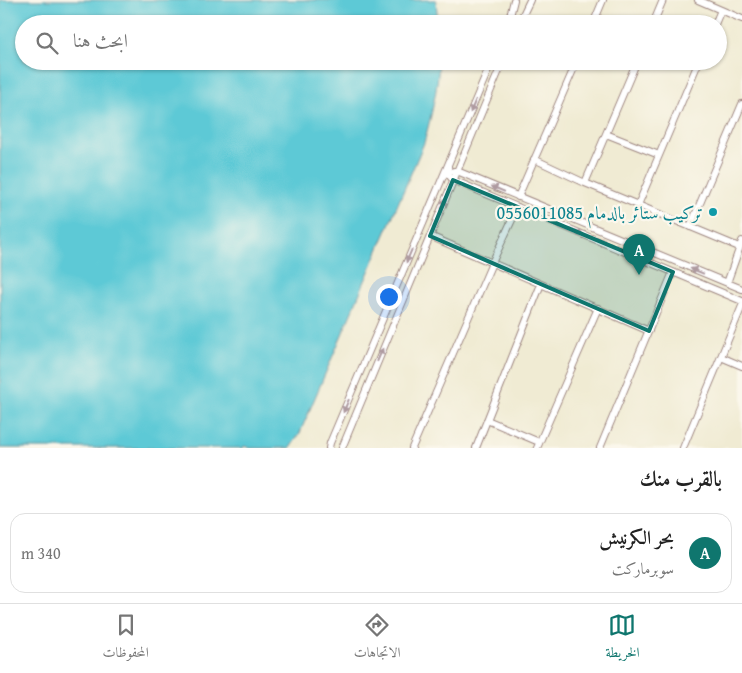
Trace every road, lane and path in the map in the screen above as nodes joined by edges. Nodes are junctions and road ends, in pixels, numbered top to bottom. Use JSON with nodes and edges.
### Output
{"nodes":[{"id":1,"x":514,"y":0,"type":"edge"},
{"id":2,"x":526,"y":0,"type":"edge"},
{"id":3,"x":530,"y":0,"type":"edge"},
{"id":4,"x":603,"y":0,"type":"edge"},
{"id":5,"x":663,"y":0,"type":"edge"},
{"id":6,"x":698,"y":0,"type":"edge"},
{"id":7,"x":721,"y":10,"type":"junction"},
{"id":8,"x":510,"y":15,"type":"edge"},
{"id":9,"x":521,"y":15,"type":"edge"},
{"id":10,"x":523,"y":15,"type":"edge"},
{"id":11,"x":597,"y":15,"type":"edge"},
{"id":12,"x":657,"y":15,"type":"edge"},
{"id":13,"x":719,"y":15,"type":"edge"},
{"id":14,"x":742,"y":19,"type":"edge"},
{"id":15,"x":488,"y":70,"type":"edge"},
{"id":16,"x":499,"y":70,"type":"edge"},
{"id":17,"x":572,"y":70,"type":"edge"},
{"id":18,"x":633,"y":70,"type":"edge"},
{"id":19,"x":695,"y":70,"type":"edge"},
{"id":20,"x":742,"y":104,"type":"edge"},
{"id":21,"x":606,"y":134,"type":"junction"},
{"id":22,"x":659,"y":155,"type":"junction"},
{"id":23,"x":534,"y":159,"type":"junction"},
{"id":24,"x":448,"y":163,"type":"junction"},
{"id":25,"x":457,"y":171,"type":"junction"},
{"id":26,"x":448,"y":173,"type":"junction"},
{"id":27,"x":453,"y":180,"type":"junction"},
{"id":28,"x":441,"y":181,"type":"junction"},
{"id":29,"x":585,"y":183,"type":"junction"},
{"id":30,"x":518,"y":197,"type":"junction"},
{"id":31,"x":638,"y":205,"type":"junction"},
{"id":32,"x":518,"y":207,"type":"junction"},
{"id":33,"x":690,"y":227,"type":"junction"},
{"id":34,"x":430,"y":236,"type":"junction"},
{"id":35,"x":741,"y":244,"type":"edge"},
{"id":36,"x":492,"y":262,"type":"junction"},
{"id":37,"x":673,"y":272,"type":"junction"},
{"id":38,"x":727,"y":283,"type":"junction"},
{"id":39,"x":541,"y":284,"type":"junction"},
{"id":40,"x":742,"y":289,"type":"edge"},
{"id":41,"x":742,"y":301,"type":"edge"},
{"id":42,"x":742,"y":306,"type":"edge"},
{"id":43,"x":598,"y":308,"type":"junction"},
{"id":44,"x":649,"y":330,"type":"junction"},
{"id":45,"x":721,"y":357,"type":"junction"},
{"id":46,"x":742,"y":366,"type":"edge"},
{"id":47,"x":487,"y":420,"type":"junction"},
{"id":48,"x":538,"y":445,"type":"edge"},
{"id":49,"x":330,"y":448,"type":"edge"},
{"id":50,"x":343,"y":448,"type":"edge"},
{"id":51,"x":412,"y":448,"type":"edge"},
{"id":52,"x":476,"y":448,"type":"edge"},
{"id":53,"x":600,"y":448,"type":"edge"},
{"id":54,"x":683,"y":448,"type":"edge"}],
"edges":[{"from":1,"to":8,"type":"street"},
{"from":2,"to":9,"type":"street"},
{"from":3,"to":10,"type":"street"},
{"from":4,"to":11,"type":"street"},
{"from":5,"to":12,"type":"street"},
{"from":6,"to":7,"type":"street"},
{"from":7,"to":13,"type":"street"},
{"from":7,"to":14,"type":"street"},
{"from":15,"to":24,"type":"street","one_way":true},
{"from":16,"to":25,"type":"street"},
{"from":17,"to":23,"type":"street"},
{"from":18,"to":21,"type":"street"},
{"from":19,"to":22,"type":"street"},
{"from":20,"to":33,"type":"street"},
{"from":21,"to":22,"type":"street"},
{"from":21,"to":29,"type":"street"},
{"from":22,"to":31,"type":"street"},
{"from":23,"to":29,"type":"street"},
{"from":23,"to":30,"type":"street"},
{"from":24,"to":26,"type":"street"},
{"from":24,"to":28,"type":"street"},
{"from":25,"to":26,"type":"street"},
{"from":25,"to":27,"type":"street"},
{"from":30,"to":25,"type":"street","one_way":true},
{"from":26,"to":27,"type":"street"},
{"from":26,"to":28,"type":"street"},
{"from":27,"to":32,"type":"street"},
{"from":34,"to":27,"type":"street","one_way":true},
{"from":28,"to":49,"type":"street","one_way":true},
{"from":29,"to":31,"type":"street"},
{"from":38,"to":30,"type":"street","one_way":true},
{"from":31,"to":33,"type":"street"},
{"from":32,"to":36,"type":"street"},
{"from":32,"to":37,"type":"street","one_way":true},
{"from":33,"to":35,"type":"street"},
{"from":34,"to":36,"type":"street"},
{"from":50,"to":34,"type":"street","one_way":true},
{"from":35,"to":38,"type":"street"},
{"from":36,"to":39,"type":"street"},
{"from":36,"to":51,"type":"street"},
{"from":37,"to":41,"type":"street"},
{"from":37,"to":44,"type":"street"},
{"from":38,"to":40,"type":"street"},
{"from":39,"to":43,"type":"street"},
{"from":39,"to":47,"type":"street"},
{"from":42,"to":45,"type":"street"},
{"from":43,"to":44,"type":"street"},
{"from":43,"to":48,"type":"street"},
{"from":44,"to":53,"type":"street"},
{"from":45,"to":46,"type":"street"},
{"from":45,"to":54,"type":"street"},
{"from":47,"to":48,"type":"street"},
{"from":47,"to":52,"type":"street"}]}
